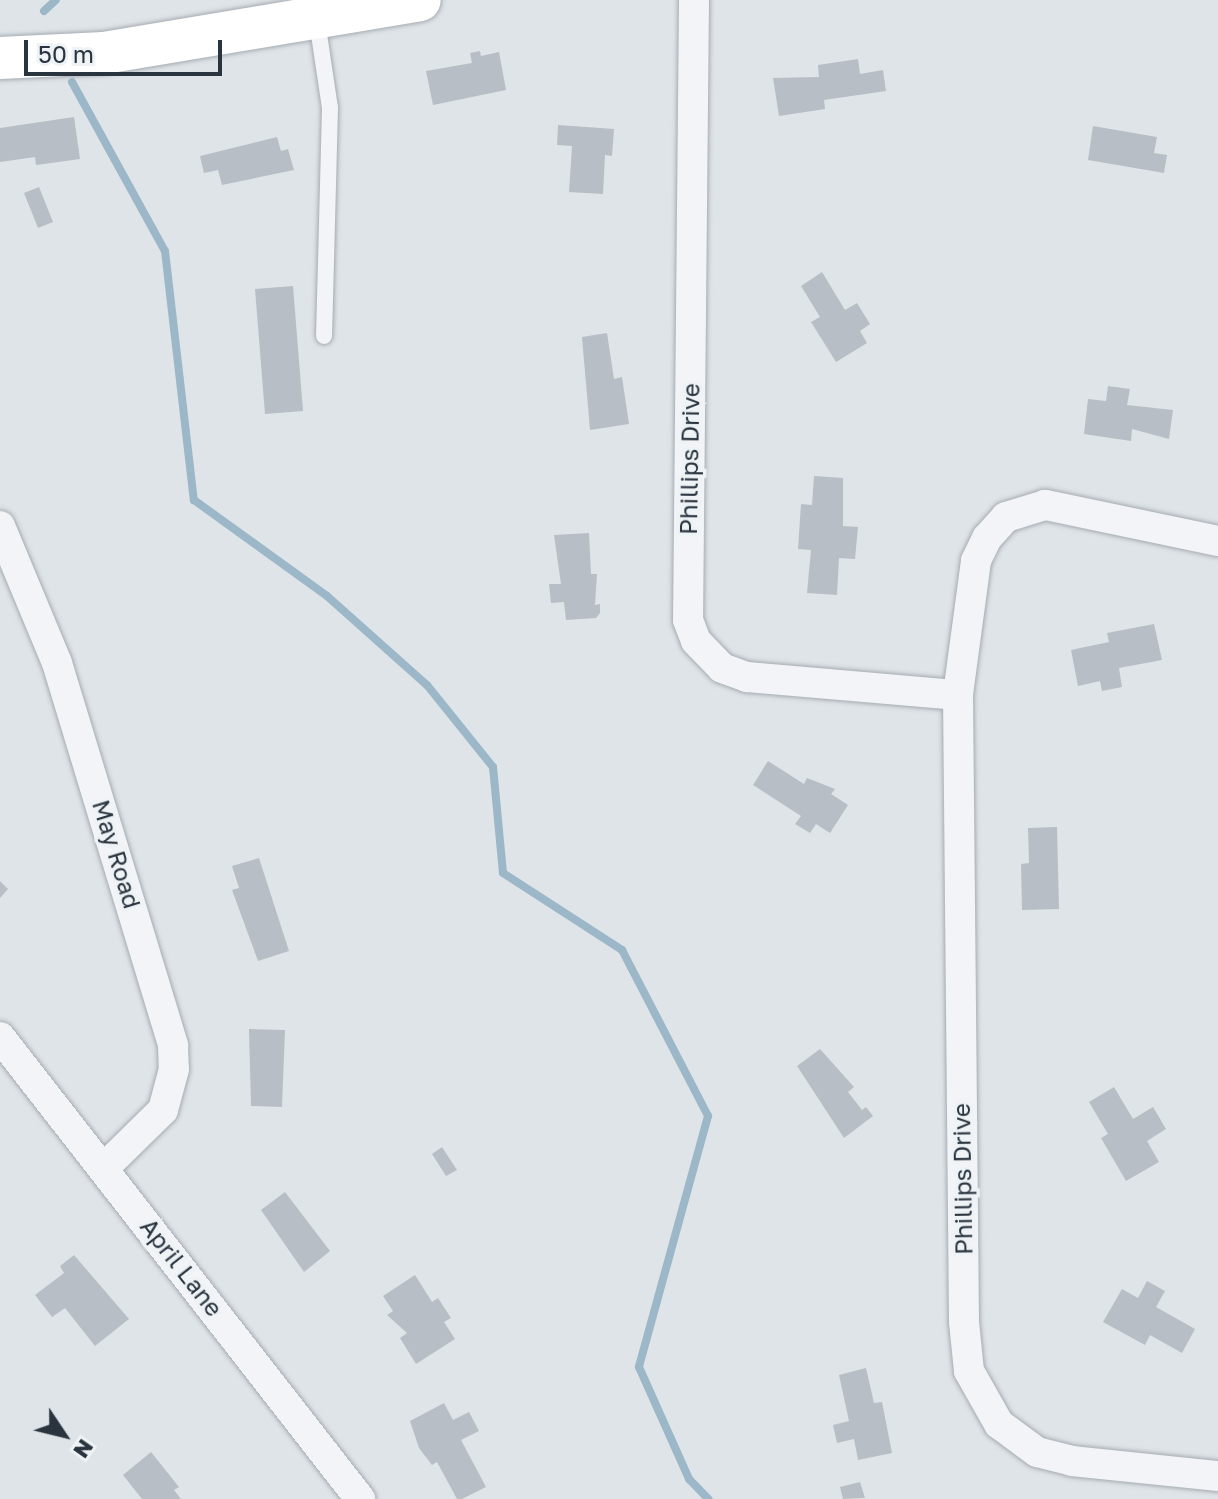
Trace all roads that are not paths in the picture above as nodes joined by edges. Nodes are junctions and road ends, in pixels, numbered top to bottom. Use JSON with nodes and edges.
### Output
{"nodes":[{"id":1,"x":420,"y":0,"type":"edge"},
{"id":2,"x":694,"y":0,"type":"edge"},
{"id":3,"x":317,"y":21,"type":"junction"},
{"id":4,"x":0,"y":58,"type":"edge"},
{"id":5,"x":324,"y":336,"type":"dead end"},
{"id":6,"x":0,"y":526,"type":"edge"},
{"id":7,"x":1218,"y":541,"type":"edge"},
{"id":8,"x":958,"y":695,"type":"junction"},
{"id":9,"x":0,"y":1037,"type":"edge"},
{"id":10,"x":104,"y":1168,"type":"junction"},
{"id":11,"x":1218,"y":1476,"type":"edge"},
{"id":12,"x":360,"y":1499,"type":"edge"}],
"edges":[{"from":1,"to":3,"type":"main road"},
{"from":2,"to":8,"type":"street","name":"Phillips Drive"},
{"from":3,"to":4,"type":"main road"},
{"from":3,"to":5,"type":"lane"},
{"from":6,"to":10,"type":"street","name":"May Road"},
{"from":7,"to":8,"type":"street","name":"Phillips Drive"},
{"from":8,"to":11,"type":"street","name":"Phillips Drive"},
{"from":9,"to":10,"type":"street","name":"April Lane"},
{"from":10,"to":12,"type":"street","name":"April Lane"}]}
